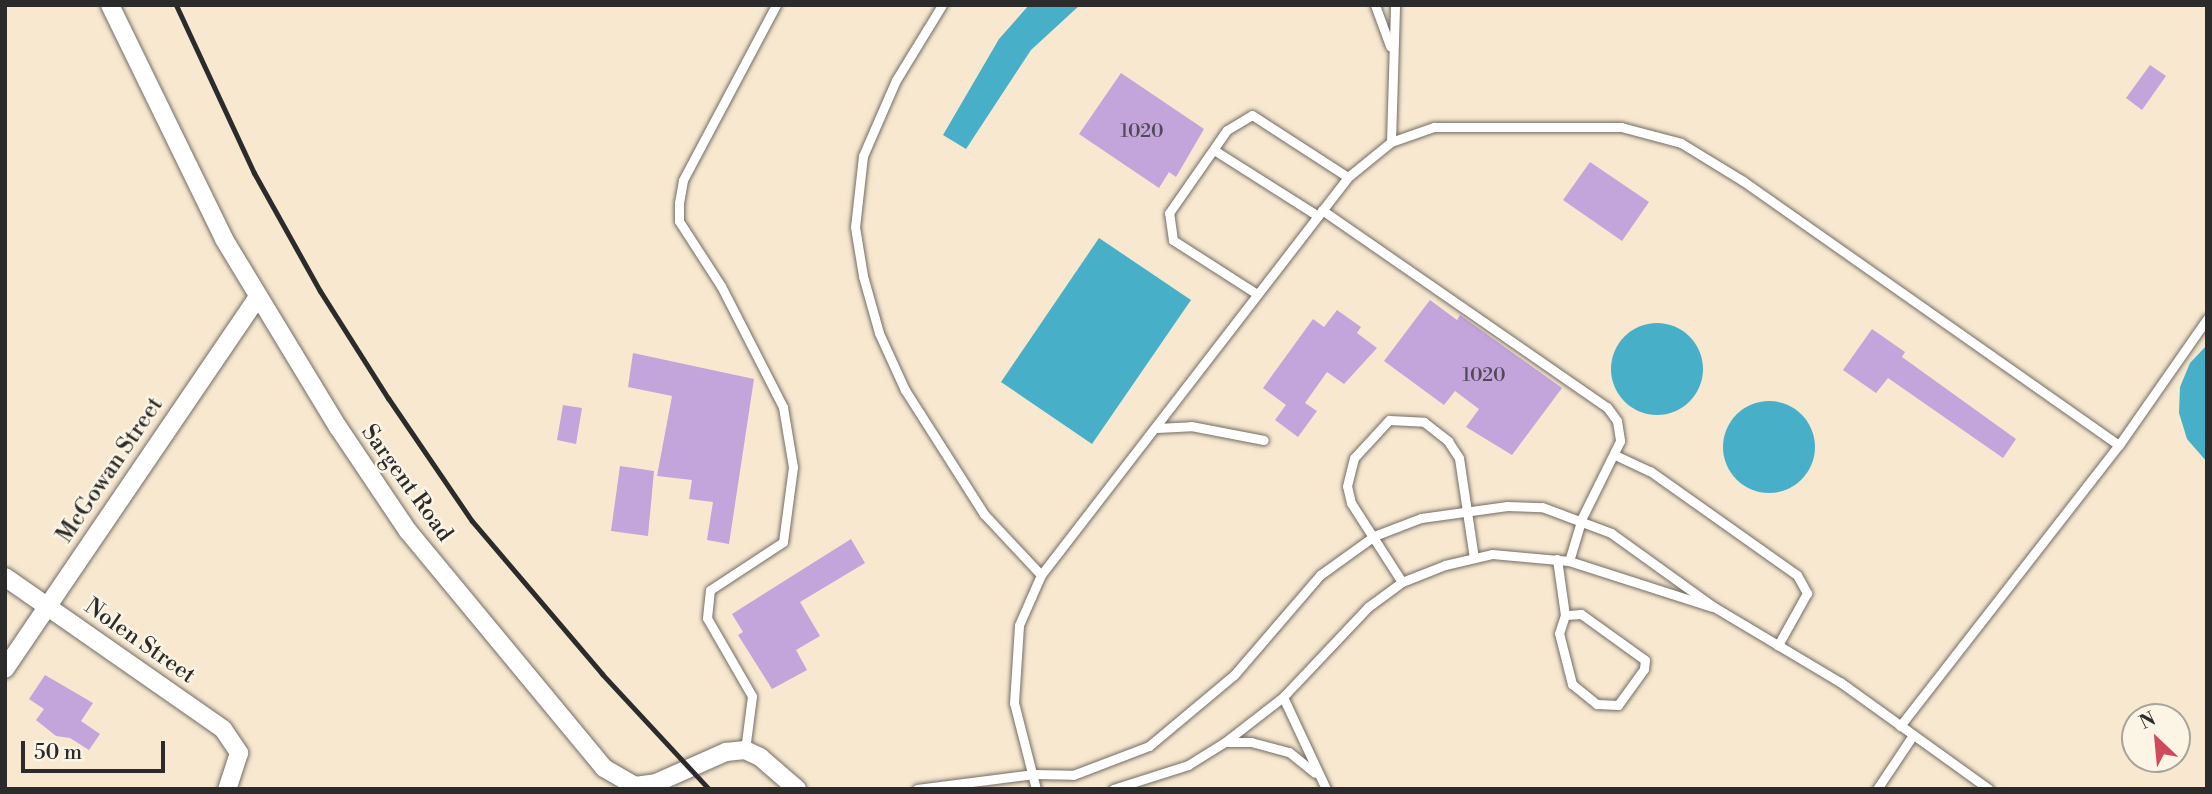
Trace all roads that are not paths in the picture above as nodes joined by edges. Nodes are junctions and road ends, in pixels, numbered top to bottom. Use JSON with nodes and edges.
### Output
{"nodes":[{"id":1,"x":110,"y":5,"type":"edge"},
{"id":2,"x":776,"y":5,"type":"edge"},
{"id":3,"x":942,"y":5,"type":"edge"},
{"id":4,"x":1375,"y":5,"type":"edge"},
{"id":5,"x":1395,"y":5,"type":"edge"},
{"id":6,"x":1391,"y":49,"type":"junction"},
{"id":7,"x":1391,"y":142,"type":"junction"},
{"id":8,"x":1213,"y":149,"type":"junction"},
{"id":9,"x":1348,"y":177,"type":"junction"},
{"id":10,"x":1320,"y":213,"type":"junction"},
{"id":11,"x":1257,"y":295,"type":"junction"},
{"id":12,"x":256,"y":299,"type":"junction"},
{"id":13,"x":2207,"y":319,"type":"edge"},
{"id":14,"x":1157,"y":428,"type":"junction"},
{"id":15,"x":1264,"y":440,"type":"dead end"},
{"id":16,"x":2119,"y":445,"type":"junction"},
{"id":17,"x":1615,"y":455,"type":"junction"},
{"id":18,"x":1466,"y":512,"type":"junction"},
{"id":19,"x":1582,"y":518,"type":"junction"},
{"id":20,"x":1374,"y":536,"type":"junction"},
{"id":21,"x":1474,"y":558,"type":"junction"},
{"id":22,"x":1556,"y":559,"type":"junction"},
{"id":23,"x":1569,"y":561,"type":"junction"},
{"id":24,"x":1041,"y":575,"type":"junction"},
{"id":25,"x":5,"y":577,"type":"edge"},
{"id":26,"x":1402,"y":582,"type":"junction"},
{"id":27,"x":48,"y":606,"type":"junction"},
{"id":28,"x":1714,"y":607,"type":"junction"},
{"id":29,"x":1565,"y":615,"type":"junction"},
{"id":30,"x":1778,"y":645,"type":"junction"},
{"id":31,"x":5,"y":669,"type":"edge"},
{"id":32,"x":1283,"y":697,"type":"junction"},
{"id":33,"x":1900,"y":726,"type":"junction"},
{"id":34,"x":1913,"y":735,"type":"junction"},
{"id":35,"x":1225,"y":742,"type":"junction"},
{"id":36,"x":744,"y":750,"type":"junction"},
{"id":37,"x":1034,"y":774,"type":"junction"},
{"id":38,"x":1316,"y":775,"type":"junction"},
{"id":39,"x":227,"y":789,"type":"edge"},
{"id":40,"x":797,"y":789,"type":"edge"},
{"id":41,"x":917,"y":789,"type":"edge"},
{"id":42,"x":1036,"y":789,"type":"edge"},
{"id":43,"x":1113,"y":789,"type":"edge"},
{"id":44,"x":1326,"y":789,"type":"edge"},
{"id":45,"x":1877,"y":789,"type":"edge"},
{"id":46,"x":1989,"y":789,"type":"edge"}],
"edges":[{"from":1,"to":12,"type":"street","name":"Sargent Road"},
{"from":2,"to":36,"type":"lane"},
{"from":3,"to":24,"type":"lane"},
{"from":4,"to":6,"type":"lane"},
{"from":5,"to":6,"type":"lane"},
{"from":6,"to":7,"type":"lane"},
{"from":7,"to":9,"type":"lane"},
{"from":7,"to":16,"type":"lane"},
{"from":8,"to":9,"type":"lane"},
{"from":8,"to":10,"type":"lane"},
{"from":8,"to":11,"type":"lane"},
{"from":9,"to":10,"type":"lane"},
{"from":10,"to":11,"type":"lane"},
{"from":10,"to":17,"type":"lane"},
{"from":11,"to":14,"type":"lane"},
{"from":12,"to":27,"type":"street","name":"McGowan Street"},
{"from":12,"to":36,"type":"street","name":"Sargent Road"},
{"from":13,"to":16,"type":"lane"},
{"from":14,"to":15,"type":"lane"},
{"from":14,"to":24,"type":"lane"},
{"from":16,"to":33,"type":"lane"},
{"from":17,"to":19,"type":"lane"},
{"from":17,"to":30,"type":"lane"},
{"from":18,"to":19,"type":"lane"},
{"from":18,"to":20,"type":"lane"},
{"from":18,"to":20,"type":"lane"},
{"from":18,"to":21,"type":"lane"},
{"from":19,"to":23,"type":"lane"},
{"from":19,"to":28,"type":"lane"},
{"from":20,"to":26,"type":"lane"},
{"from":20,"to":37,"type":"lane"},
{"from":21,"to":22,"type":"lane"},
{"from":21,"to":26,"type":"lane"},
{"from":22,"to":23,"type":"lane"},
{"from":22,"to":29,"type":"lane"},
{"from":23,"to":28,"type":"lane"},
{"from":24,"to":37,"type":"lane"},
{"from":25,"to":27,"type":"street","name":"Nolen Street"},
{"from":26,"to":32,"type":"lane"},
{"from":27,"to":31,"type":"street","name":"McGowan Street"},
{"from":27,"to":39,"type":"street","name":"Nolen Street"},
{"from":28,"to":30,"type":"lane"},
{"from":29,"to":29,"type":"lane"},
{"from":30,"to":33,"type":"lane"},
{"from":32,"to":35,"type":"lane"},
{"from":32,"to":38,"type":"lane"},
{"from":33,"to":34,"type":"lane"},
{"from":34,"to":45,"type":"lane"},
{"from":34,"to":46,"type":"lane"},
{"from":35,"to":38,"type":"lane"},
{"from":35,"to":43,"type":"lane"},
{"from":36,"to":40,"type":"street"},
{"from":37,"to":41,"type":"lane"},
{"from":37,"to":42,"type":"lane"},
{"from":38,"to":44,"type":"lane"}]}
